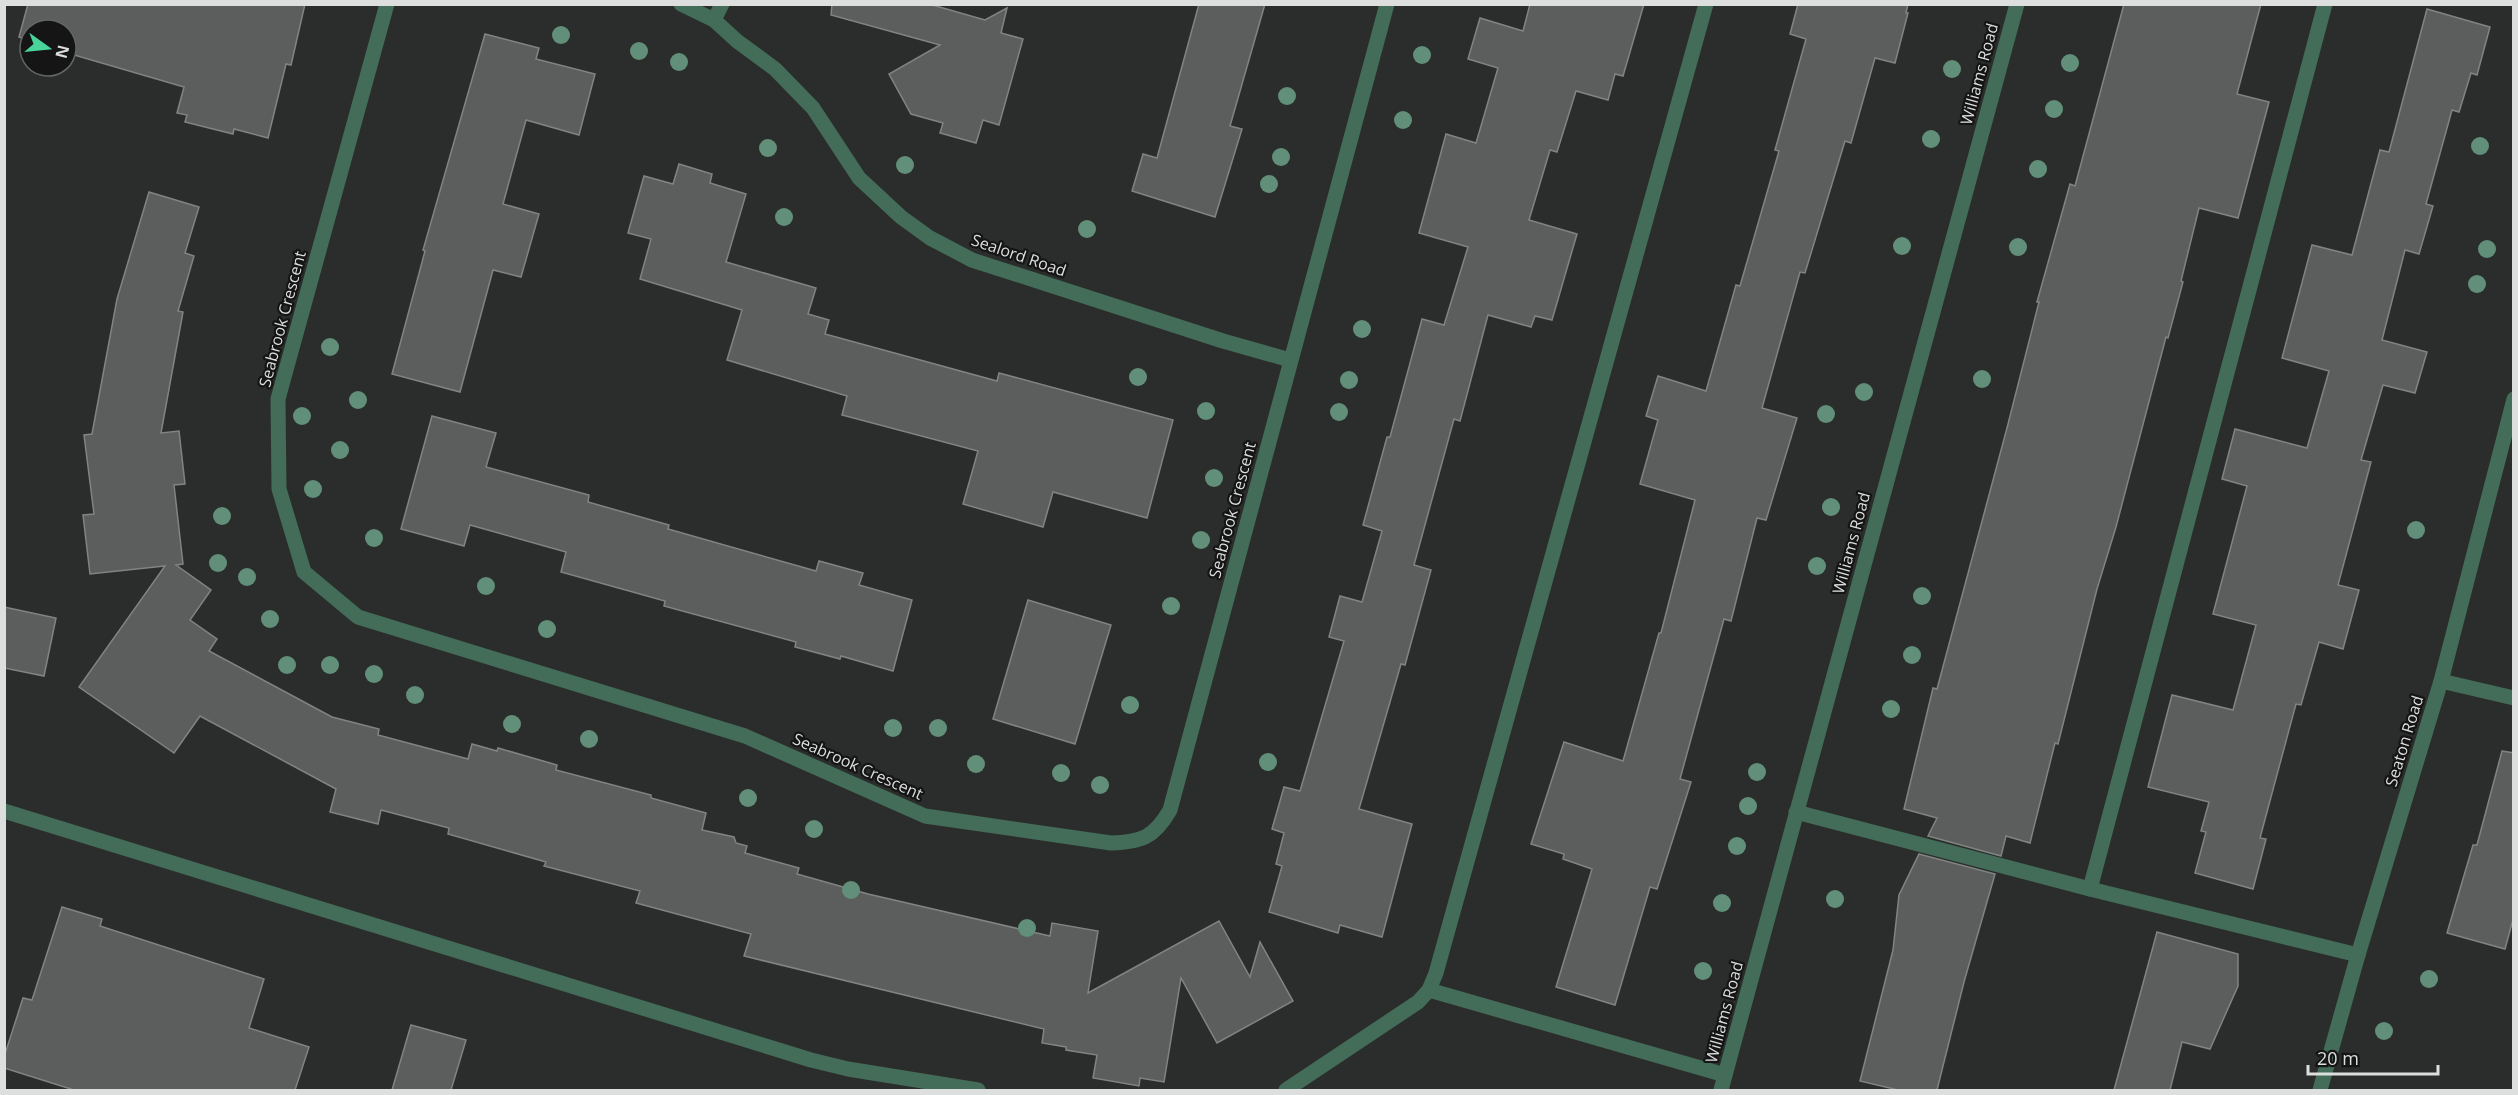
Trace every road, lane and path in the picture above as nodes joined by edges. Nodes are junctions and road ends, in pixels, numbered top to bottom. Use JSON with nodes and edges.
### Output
{"nodes":[{"id":1,"x":387,"y":4,"type":"edge"},
{"id":2,"x":681,"y":4,"type":"edge"},
{"id":3,"x":722,"y":4,"type":"edge"},
{"id":4,"x":1387,"y":4,"type":"edge"},
{"id":5,"x":1706,"y":4,"type":"edge"},
{"id":6,"x":2017,"y":4,"type":"edge"},
{"id":7,"x":2325,"y":4,"type":"edge"},
{"id":8,"x":714,"y":20,"type":"junction"},
{"id":9,"x":1290,"y":360,"type":"junction"},
{"id":10,"x":2514,"y":399,"type":"edge"},
{"id":11,"x":2441,"y":681,"type":"junction"},
{"id":12,"x":2514,"y":698,"type":"edge"},
{"id":13,"x":4,"y":811,"type":"edge"},
{"id":14,"x":1796,"y":812,"type":"junction"},
{"id":15,"x":2090,"y":889,"type":"junction"},
{"id":16,"x":2358,"y":954,"type":"junction"},
{"id":17,"x":1429,"y":990,"type":"junction"},
{"id":18,"x":1725,"y":1075,"type":"junction"},
{"id":19,"x":978,"y":1090,"type":"edge"},
{"id":20,"x":1286,"y":1090,"type":"edge"},
{"id":21,"x":1721,"y":1090,"type":"edge"},
{"id":22,"x":2320,"y":1090,"type":"edge"}],
"edges":[{"from":1,"to":9,"type":"street","name":"Seabrook Crescent"},
{"from":2,"to":8,"type":"street","name":"Sealord Road"},
{"from":3,"to":8,"type":"street"},
{"from":4,"to":9,"type":"street","name":"Seabrook Crescent"},
{"from":5,"to":17,"type":"street"},
{"from":6,"to":14,"type":"street","name":"Williams Road"},
{"from":7,"to":15,"type":"street"},
{"from":8,"to":9,"type":"street","name":"Sealord Road"},
{"from":10,"to":11,"type":"street","name":"Seaton Road"},
{"from":11,"to":12,"type":"street"},
{"from":11,"to":16,"type":"street","name":"Seaton Road"},
{"from":13,"to":19,"type":"street"},
{"from":14,"to":15,"type":"street"},
{"from":14,"to":18,"type":"street","name":"Williams Road"},
{"from":15,"to":16,"type":"street"},
{"from":16,"to":22,"type":"street","name":"Seaton Road"},
{"from":17,"to":18,"type":"street"},
{"from":17,"to":20,"type":"street"},
{"from":18,"to":21,"type":"street","name":"Williams Road"}]}
